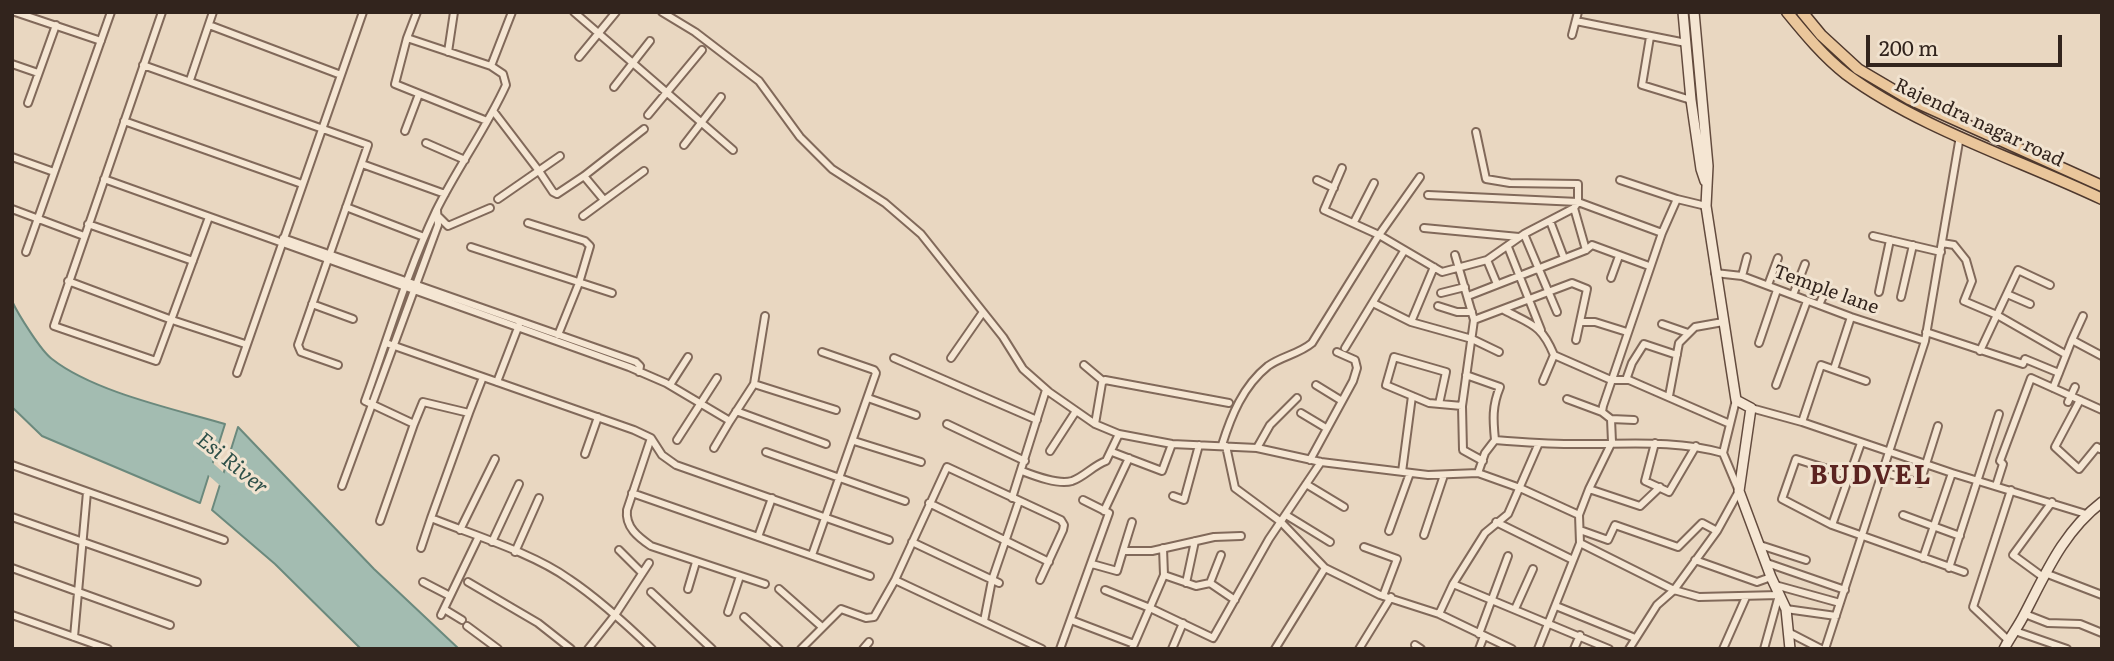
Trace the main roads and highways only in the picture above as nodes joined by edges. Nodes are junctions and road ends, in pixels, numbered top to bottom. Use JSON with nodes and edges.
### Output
{"nodes":[{"id":1,"x":1787,"y":12,"type":"edge"},
{"id":2,"x":1802,"y":12,"type":"edge"},
{"id":3,"x":2098,"y":185,"type":"edge"},
{"id":4,"x":2090,"y":194,"type":"junction"},
{"id":5,"x":2102,"y":199,"type":"edge"}],
"edges":[{"from":1,"to":4,"type":"main road","name":"Rajendra nagar road"},
{"from":2,"to":3,"type":"main road","name":"Rajendra nagar road"},
{"from":3,"to":4,"type":"main road"},
{"from":4,"to":5,"type":"main road","name":"Rajendra nagar road"}]}
